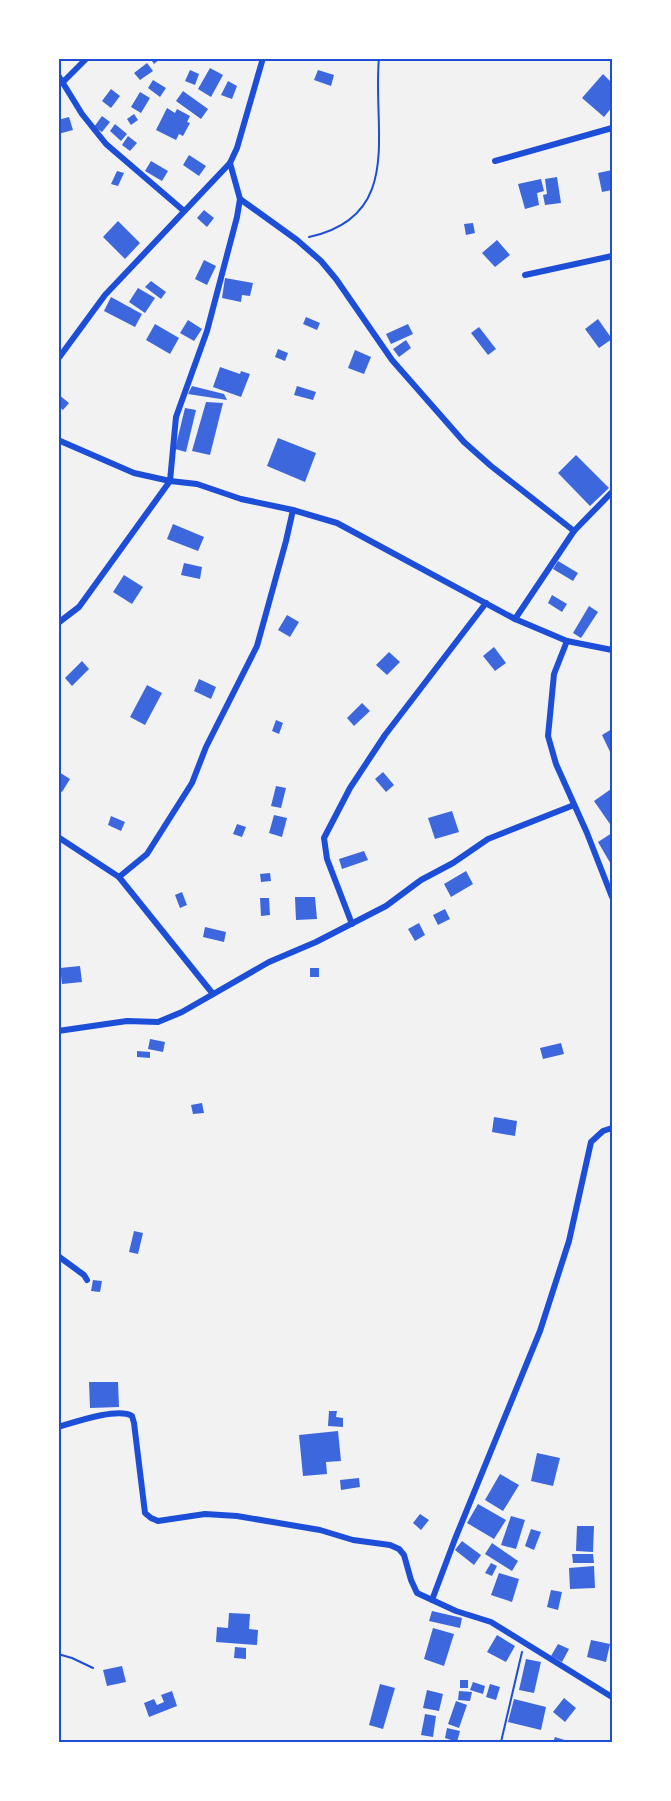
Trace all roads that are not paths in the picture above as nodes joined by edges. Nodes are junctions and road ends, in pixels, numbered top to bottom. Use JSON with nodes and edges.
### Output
{"nodes":[{"id":1,"x":87,"y":58,"type":"edge"},
{"id":2,"x":263,"y":58,"type":"edge"},
{"id":3,"x":58,"y":75,"type":"edge"},
{"id":4,"x":62,"y":83,"type":"junction"},
{"id":5,"x":612,"y":129,"type":"edge"},
{"id":6,"x":495,"y":161,"type":"dead end"},
{"id":7,"x":230,"y":163,"type":"junction"},
{"id":8,"x":240,"y":199,"type":"junction"},
{"id":9,"x":184,"y":212,"type":"junction"},
{"id":10,"x":612,"y":256,"type":"edge"},
{"id":11,"x":525,"y":275,"type":"dead end"},
{"id":12,"x":58,"y":359,"type":"edge"},
{"id":13,"x":58,"y":440,"type":"edge"},
{"id":14,"x":170,"y":481,"type":"junction"},
{"id":15,"x":612,"y":492,"type":"edge"},
{"id":16,"x":293,"y":510,"type":"junction"},
{"id":17,"x":574,"y":531,"type":"junction"},
{"id":18,"x":486,"y":603,"type":"junction"},
{"id":19,"x":515,"y":619,"type":"junction"},
{"id":20,"x":58,"y":623,"type":"edge"},
{"id":21,"x":567,"y":641,"type":"junction"},
{"id":22,"x":612,"y":650,"type":"edge"},
{"id":23,"x":574,"y":805,"type":"junction"},
{"id":24,"x":58,"y":837,"type":"edge"},
{"id":25,"x":119,"y":877,"type":"junction"},
{"id":26,"x":612,"y":897,"type":"edge"},
{"id":27,"x":352,"y":924,"type":"junction"},
{"id":28,"x":213,"y":994,"type":"junction"},
{"id":29,"x":58,"y":1030,"type":"edge"},
{"id":30,"x":612,"y":1128,"type":"edge"},
{"id":31,"x":58,"y":1256,"type":"edge"},
{"id":32,"x":87,"y":1280,"type":"dead end"},
{"id":33,"x":58,"y":1426,"type":"edge"},
{"id":34,"x":432,"y":1600,"type":"junction"},
{"id":35,"x":612,"y":1697,"type":"edge"}],
"edges":[{"from":1,"to":4,"type":"street"},
{"from":2,"to":7,"type":"street"},
{"from":3,"to":4,"type":"street"},
{"from":4,"to":9,"type":"street"},
{"from":5,"to":6,"type":"street"},
{"from":7,"to":8,"type":"street"},
{"from":7,"to":9,"type":"street"},
{"from":8,"to":14,"type":"street"},
{"from":8,"to":17,"type":"street"},
{"from":9,"to":12,"type":"street"},
{"from":10,"to":11,"type":"street"},
{"from":13,"to":14,"type":"street"},
{"from":14,"to":16,"type":"street"},
{"from":14,"to":20,"type":"street"},
{"from":15,"to":17,"type":"street"},
{"from":16,"to":18,"type":"street"},
{"from":16,"to":25,"type":"street"},
{"from":17,"to":19,"type":"street"},
{"from":18,"to":19,"type":"street"},
{"from":18,"to":27,"type":"street"},
{"from":19,"to":21,"type":"street"},
{"from":21,"to":22,"type":"street"},
{"from":21,"to":23,"type":"street"},
{"from":23,"to":26,"type":"street"},
{"from":23,"to":27,"type":"street"},
{"from":24,"to":25,"type":"street"},
{"from":25,"to":28,"type":"street"},
{"from":27,"to":28,"type":"street"},
{"from":28,"to":29,"type":"street"},
{"from":30,"to":34,"type":"street"},
{"from":31,"to":32,"type":"street"},
{"from":33,"to":34,"type":"street"},
{"from":34,"to":35,"type":"street"}]}
